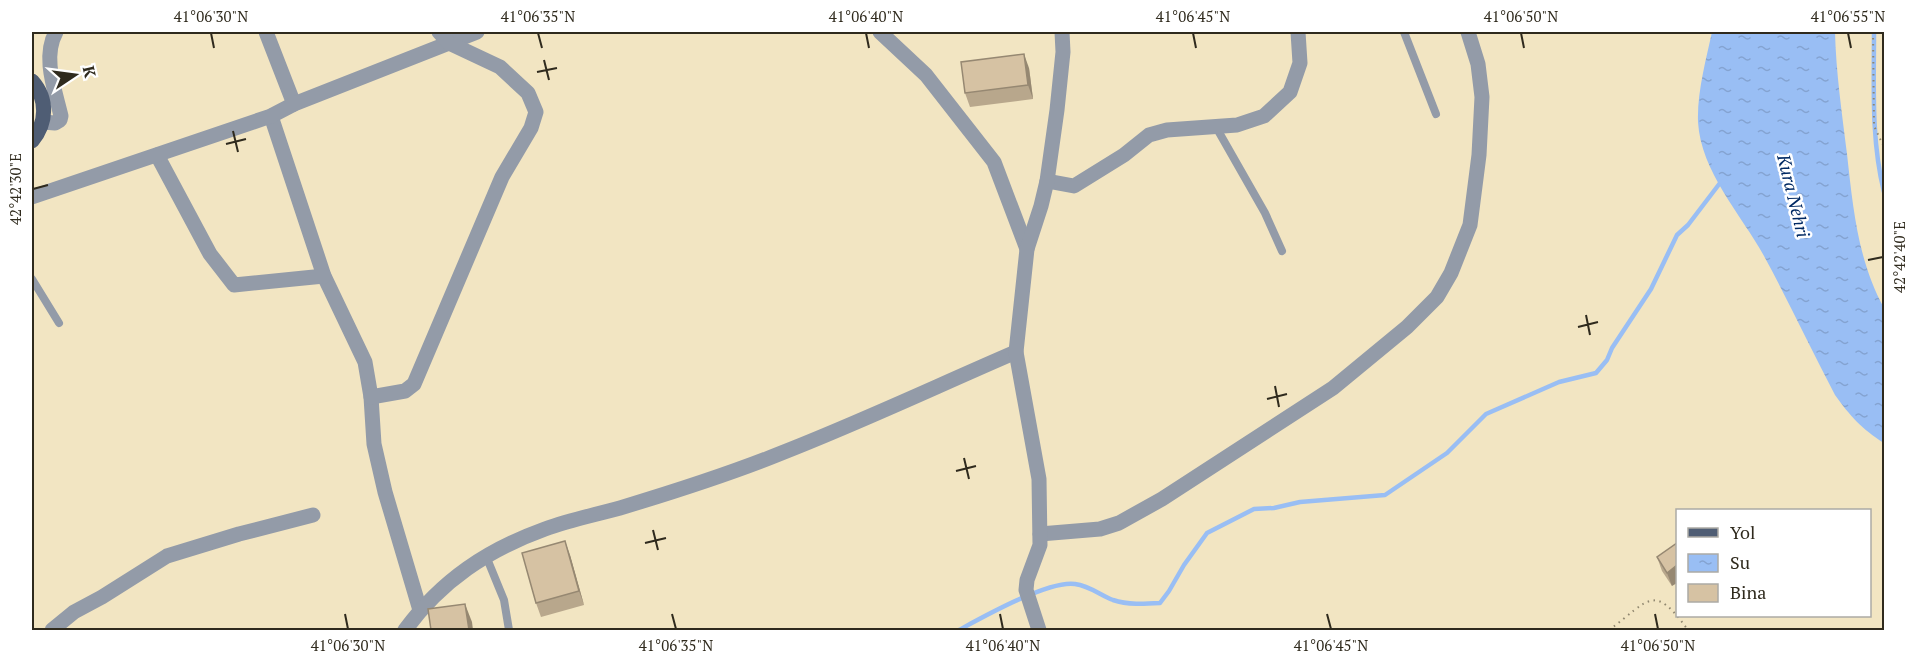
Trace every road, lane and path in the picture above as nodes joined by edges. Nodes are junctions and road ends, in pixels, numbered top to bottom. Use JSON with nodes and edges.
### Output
{"nodes":[{"id":1,"x":56,"y":32,"type":"edge"},
{"id":2,"x":266,"y":32,"type":"edge"},
{"id":3,"x":477,"y":32,"type":"edge"},
{"id":4,"x":880,"y":32,"type":"edge"},
{"id":5,"x":1062,"y":32,"type":"edge"},
{"id":6,"x":1298,"y":32,"type":"edge"},
{"id":7,"x":1404,"y":32,"type":"edge"},
{"id":8,"x":1467,"y":32,"type":"edge"},
{"id":9,"x":1873,"y":32,"type":"edge"},
{"id":10,"x":444,"y":38,"type":"edge"},
{"id":11,"x":32,"y":81,"type":"edge"},
{"id":12,"x":294,"y":104,"type":"junction"},
{"id":13,"x":1436,"y":114,"type":"dead end"},
{"id":14,"x":271,"y":116,"type":"junction"},
{"id":15,"x":43,"y":122,"type":"junction"},
{"id":16,"x":1216,"y":128,"type":"junction"},
{"id":17,"x":32,"y":141,"type":"edge"},
{"id":18,"x":1884,"y":147,"type":"edge"},
{"id":19,"x":157,"y":155,"type":"junction"},
{"id":20,"x":1047,"y":181,"type":"junction"},
{"id":21,"x":32,"y":197,"type":"edge"},
{"id":22,"x":1026,"y":249,"type":"junction"},
{"id":23,"x":1282,"y":251,"type":"dead end"},
{"id":24,"x":324,"y":276,"type":"junction"},
{"id":25,"x":32,"y":279,"type":"edge"},
{"id":26,"x":59,"y":323,"type":"dead end"},
{"id":27,"x":1016,"y":352,"type":"junction"},
{"id":28,"x":371,"y":397,"type":"junction"},
{"id":29,"x":313,"y":515,"type":"dead end"},
{"id":30,"x":1040,"y":534,"type":"junction"},
{"id":31,"x":486,"y":556,"type":"junction"},
{"id":32,"x":420,"y":610,"type":"junction"},
{"id":33,"x":1676,"y":614,"type":"edge"},
{"id":34,"x":1678,"y":617,"type":"edge"},
{"id":35,"x":52,"y":630,"type":"edge"},
{"id":36,"x":405,"y":630,"type":"edge"},
{"id":37,"x":509,"y":630,"type":"edge"},
{"id":38,"x":1039,"y":630,"type":"edge"},
{"id":39,"x":1609,"y":630,"type":"edge"},
{"id":40,"x":1688,"y":630,"type":"edge"}],
"edges":[{"from":1,"to":15,"type":"street"},
{"from":2,"to":12,"type":"street"},
{"from":3,"to":10,"type":"street"},
{"from":4,"to":22,"type":"street"},
{"from":5,"to":20,"type":"street"},
{"from":6,"to":16,"type":"street"},
{"from":7,"to":13,"type":"lane"},
{"from":8,"to":30,"type":"street"},
{"from":9,"to":18,"type":"path"},
{"from":10,"to":12,"type":"street"},
{"from":10,"to":28,"type":"street"},
{"from":11,"to":15,"type":"main road"},
{"from":12,"to":14,"type":"street"},
{"from":14,"to":19,"type":"street"},
{"from":14,"to":24,"type":"street"},
{"from":15,"to":17,"type":"main road"},
{"from":16,"to":20,"type":"street"},
{"from":16,"to":23,"type":"lane"},
{"from":19,"to":21,"type":"street"},
{"from":19,"to":24,"type":"street"},
{"from":20,"to":22,"type":"street"},
{"from":22,"to":27,"type":"street"},
{"from":24,"to":28,"type":"street"},
{"from":25,"to":26,"type":"lane"},
{"from":27,"to":30,"type":"street"},
{"from":27,"to":31,"type":"street"},
{"from":28,"to":32,"type":"street"},
{"from":29,"to":35,"type":"street"},
{"from":30,"to":38,"type":"street"},
{"from":31,"to":32,"type":"street"},
{"from":31,"to":37,"type":"lane"},
{"from":32,"to":36,"type":"street"},
{"from":33,"to":39,"type":"path"},
{"from":34,"to":40,"type":"path"}]}
